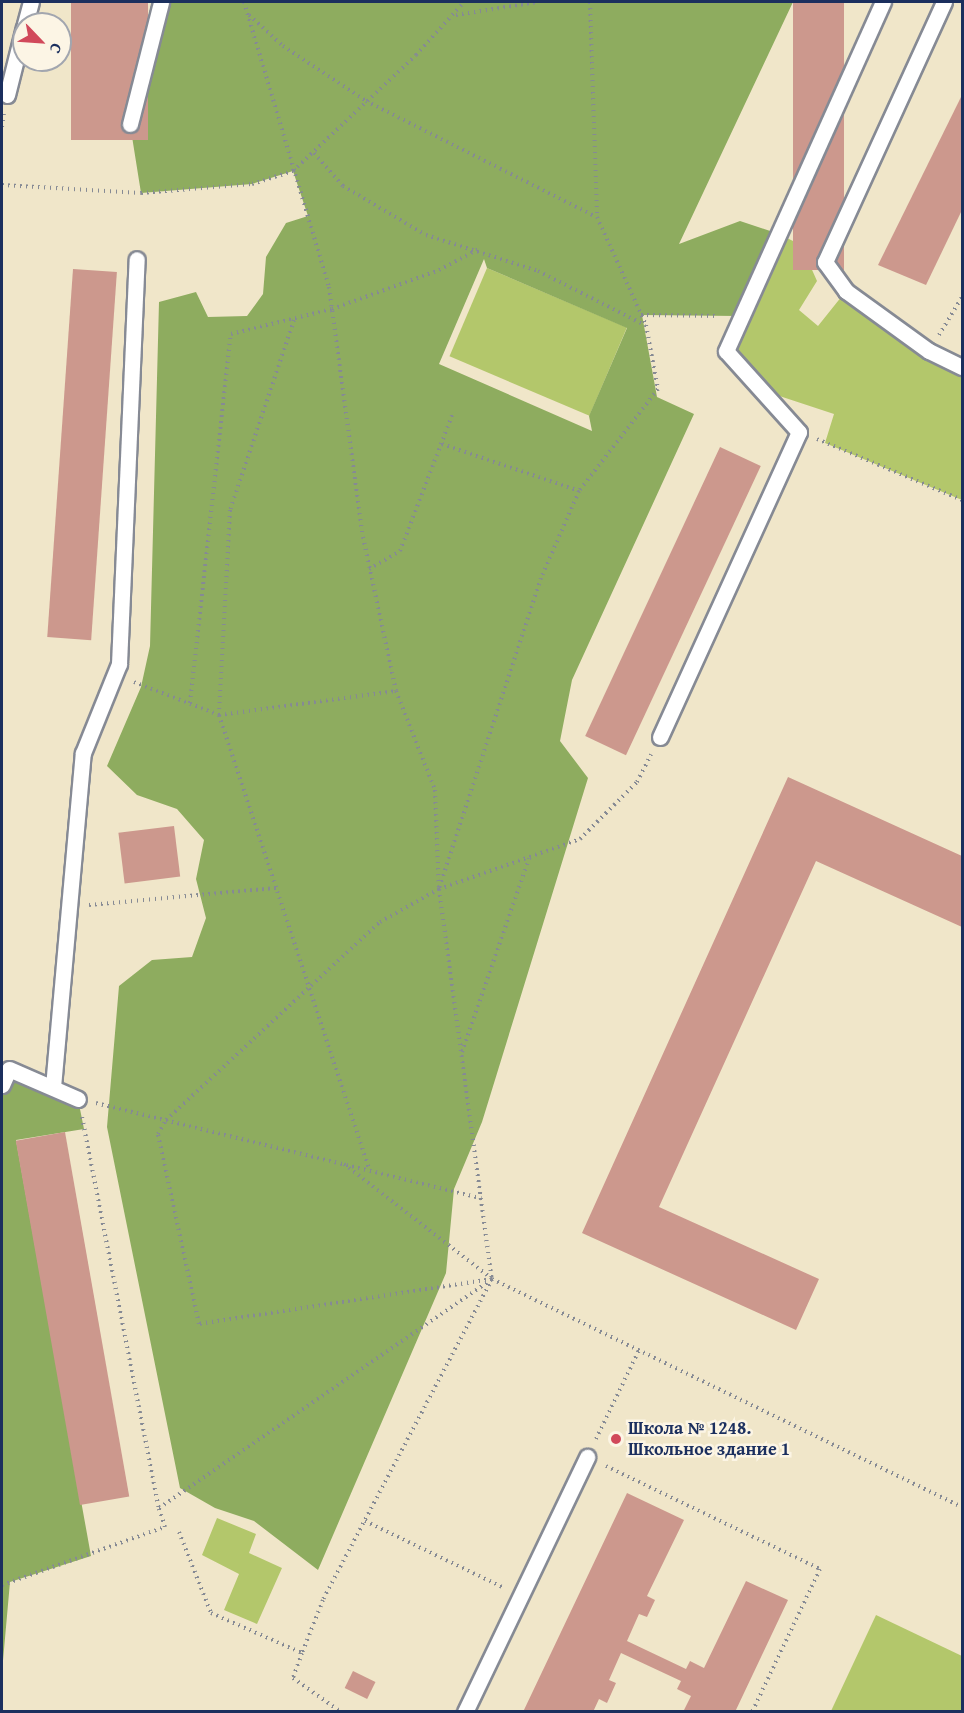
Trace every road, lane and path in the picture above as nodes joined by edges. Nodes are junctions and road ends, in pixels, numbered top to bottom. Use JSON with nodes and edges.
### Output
{"nodes":[{"id":1,"x":160,"y":2,"type":"edge"},
{"id":2,"x":244,"y":2,"type":"edge"},
{"id":3,"x":464,"y":2,"type":"edge"},
{"id":4,"x":537,"y":2,"type":"edge"},
{"id":5,"x":590,"y":2,"type":"edge"},
{"id":6,"x":883,"y":2,"type":"edge"},
{"id":7,"x":944,"y":2,"type":"edge"},
{"id":8,"x":248,"y":13,"type":"junction"},
{"id":9,"x":456,"y":15,"type":"junction"},
{"id":10,"x":13,"y":72,"type":"edge"},
{"id":11,"x":7,"y":95,"type":"dead end"},
{"id":12,"x":366,"y":101,"type":"junction"},
{"id":13,"x":130,"y":124,"type":"dead end"},
{"id":14,"x":314,"y":153,"type":"junction"},
{"id":15,"x":293,"y":171,"type":"junction"},
{"id":16,"x":2,"y":185,"type":"edge"},
{"id":17,"x":597,"y":217,"type":"junction"},
{"id":18,"x":479,"y":249,"type":"junction"},
{"id":19,"x":137,"y":259,"type":"dead end"},
{"id":20,"x":963,"y":297,"type":"edge"},
{"id":21,"x":332,"y":309,"type":"junction"},
{"id":22,"x":642,"y":315,"type":"junction"},
{"id":23,"x":738,"y":316,"type":"junction"},
{"id":24,"x":294,"y":320,"type":"junction"},
{"id":25,"x":646,"y":325,"type":"junction"},
{"id":26,"x":929,"y":351,"type":"junction"},
{"id":27,"x":963,"y":367,"type":"edge"},
{"id":28,"x":453,"y":413,"type":"dead end"},
{"id":29,"x":799,"y":432,"type":"junction"},
{"id":30,"x":442,"y":444,"type":"junction"},
{"id":31,"x":579,"y":491,"type":"junction"},
{"id":32,"x":963,"y":500,"type":"edge"},
{"id":33,"x":369,"y":569,"type":"junction"},
{"id":34,"x":115,"y":675,"type":"junction"},
{"id":35,"x":396,"y":691,"type":"junction"},
{"id":36,"x":190,"y":704,"type":"junction"},
{"id":37,"x":219,"y":715,"type":"junction"},
{"id":38,"x":660,"y":737,"type":"joint"},
{"id":39,"x":530,"y":857,"type":"junction"},
{"id":40,"x":277,"y":888,"type":"junction"},
{"id":41,"x":439,"y":889,"type":"junction"},
{"id":42,"x":69,"y":907,"type":"junction"},
{"id":43,"x":310,"y":990,"type":"junction"},
{"id":44,"x":461,"y":1055,"type":"junction"},
{"id":45,"x":2,"y":1084,"type":"edge"},
{"id":46,"x":53,"y":1087,"type":"junction"},
{"id":47,"x":78,"y":1099,"type":"junction"},
{"id":48,"x":166,"y":1120,"type":"junction"},
{"id":49,"x":344,"y":1164,"type":"junction"},
{"id":50,"x":370,"y":1171,"type":"junction"},
{"id":51,"x":481,"y":1198,"type":"junction"},
{"id":52,"x":492,"y":1279,"type":"junction"},
{"id":53,"x":639,"y":1350,"type":"junction"},
{"id":54,"x":587,"y":1457,"type":"junction"},
{"id":55,"x":963,"y":1507,"type":"edge"},
{"id":56,"x":159,"y":1508,"type":"junction"},
{"id":57,"x":365,"y":1521,"type":"junction"},
{"id":58,"x":179,"y":1532,"type":"dead end"},
{"id":59,"x":2,"y":1585,"type":"edge"},
{"id":60,"x":521,"y":1596,"type":"junction"},
{"id":61,"x":302,"y":1653,"type":"junction"},
{"id":62,"x":341,"y":1712,"type":"edge"},
{"id":63,"x":465,"y":1712,"type":"edge"},
{"id":64,"x":752,"y":1712,"type":"edge"}],
"edges":[{"from":1,"to":13,"type":"lane"},
{"from":2,"to":8,"type":"path"},
{"from":3,"to":9,"type":"path"},
{"from":4,"to":9,"type":"path"},
{"from":5,"to":17,"type":"path"},
{"from":6,"to":23,"type":"lane"},
{"from":7,"to":26,"type":"lane"},
{"from":8,"to":12,"type":"path"},
{"from":8,"to":15,"type":"path"},
{"from":9,"to":12,"type":"path"},
{"from":10,"to":11,"type":"lane"},
{"from":12,"to":14,"type":"path"},
{"from":12,"to":17,"type":"path"},
{"from":14,"to":15,"type":"path"},
{"from":14,"to":18,"type":"path"},
{"from":15,"to":16,"type":"path"},
{"from":15,"to":21,"type":"path"},
{"from":17,"to":22,"type":"path"},
{"from":18,"to":21,"type":"path"},
{"from":18,"to":25,"type":"path"},
{"from":19,"to":34,"type":"lane"},
{"from":20,"to":26,"type":"path"},
{"from":21,"to":24,"type":"path"},
{"from":21,"to":33,"type":"path"},
{"from":22,"to":23,"type":"path"},
{"from":22,"to":25,"type":"path"},
{"from":23,"to":29,"type":"lane"},
{"from":24,"to":36,"type":"path"},
{"from":24,"to":37,"type":"path"},
{"from":25,"to":31,"type":"path"},
{"from":26,"to":27,"type":"lane"},
{"from":28,"to":30,"type":"path"},
{"from":29,"to":32,"type":"path"},
{"from":29,"to":38,"type":"lane"},
{"from":30,"to":31,"type":"path"},
{"from":30,"to":33,"type":"path"},
{"from":31,"to":41,"type":"path"},
{"from":33,"to":35,"type":"path"},
{"from":34,"to":36,"type":"path"},
{"from":34,"to":42,"type":"lane"},
{"from":35,"to":37,"type":"path"},
{"from":35,"to":41,"type":"path"},
{"from":36,"to":37,"type":"path"},
{"from":37,"to":40,"type":"path"},
{"from":38,"to":39,"type":"path"},
{"from":39,"to":41,"type":"path"},
{"from":39,"to":44,"type":"path"},
{"from":40,"to":42,"type":"path"},
{"from":40,"to":43,"type":"path"},
{"from":41,"to":43,"type":"path"},
{"from":41,"to":44,"type":"path"},
{"from":42,"to":46,"type":"lane"},
{"from":43,"to":48,"type":"path"},
{"from":43,"to":50,"type":"path"},
{"from":44,"to":51,"type":"path"},
{"from":45,"to":46,"type":"lane"},
{"from":46,"to":47,"type":"lane"},
{"from":47,"to":48,"type":"path"},
{"from":47,"to":56,"type":"path"},
{"from":48,"to":49,"type":"path"},
{"from":48,"to":52,"type":"path"},
{"from":49,"to":50,"type":"path"},
{"from":49,"to":52,"type":"path"},
{"from":50,"to":51,"type":"path"},
{"from":51,"to":52,"type":"path"},
{"from":52,"to":53,"type":"path"},
{"from":52,"to":56,"type":"path"},
{"from":52,"to":57,"type":"path"},
{"from":53,"to":54,"type":"path"},
{"from":53,"to":55,"type":"path"},
{"from":54,"to":60,"type":"lane"},
{"from":54,"to":64,"type":"path"},
{"from":56,"to":59,"type":"path"},
{"from":57,"to":60,"type":"path"},
{"from":57,"to":61,"type":"path"},
{"from":58,"to":61,"type":"path"},
{"from":60,"to":63,"type":"lane"},
{"from":61,"to":62,"type":"path"}]}
